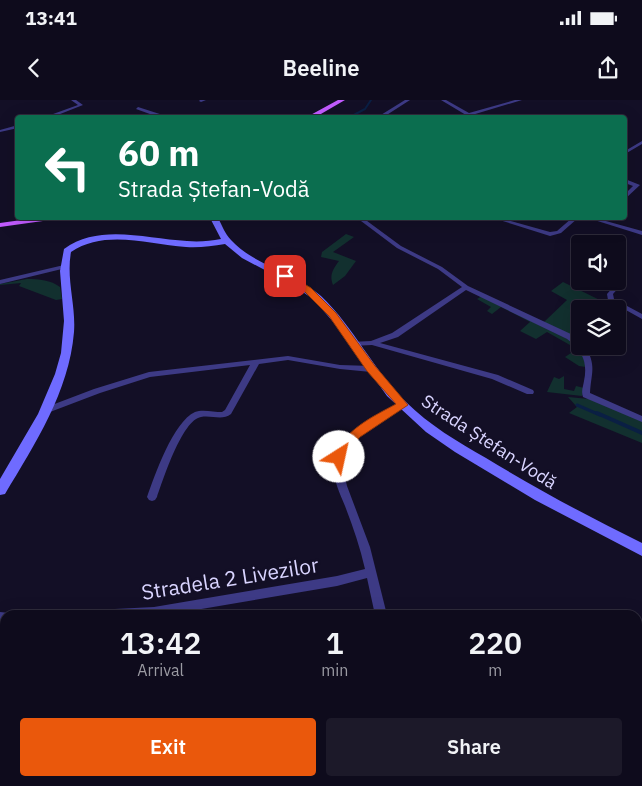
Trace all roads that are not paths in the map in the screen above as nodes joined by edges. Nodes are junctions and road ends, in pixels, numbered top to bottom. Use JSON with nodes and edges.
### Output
{"nodes":[{"id":1,"x":73,"y":100,"type":"edge"},
{"id":2,"x":342,"y":100,"type":"edge"},
{"id":3,"x":408,"y":100,"type":"edge"},
{"id":4,"x":443,"y":100,"type":"edge"},
{"id":5,"x":502,"y":100,"type":"edge"},
{"id":6,"x":520,"y":100,"type":"edge"},
{"id":7,"x":497,"y":105,"type":"junction"},
{"id":8,"x":138,"y":108,"type":"dead end"},
{"id":9,"x":470,"y":114,"type":"joint"},
{"id":10,"x":53,"y":115,"type":"edge"},
{"id":11,"x":158,"y":115,"type":"edge"},
{"id":12,"x":314,"y":115,"type":"edge"},
{"id":13,"x":383,"y":115,"type":"edge"},
{"id":14,"x":15,"y":127,"type":"edge"},
{"id":15,"x":0,"y":131,"type":"edge"},
{"id":16,"x":642,"y":142,"type":"edge"},
{"id":17,"x":627,"y":152,"type":"edge"},
{"id":18,"x":627,"y":182,"type":"edge"},
{"id":19,"x":636,"y":184,"type":"joint"},
{"id":20,"x":627,"y":195,"type":"edge"},
{"id":21,"x":34,"y":220,"type":"edge"},
{"id":22,"x":215,"y":220,"type":"edge"},
{"id":23,"x":363,"y":220,"type":"edge"},
{"id":24,"x":503,"y":220,"type":"edge"},
{"id":25,"x":573,"y":220,"type":"edge"},
{"id":26,"x":602,"y":220,"type":"edge"},
{"id":27,"x":2,"y":224,"type":"edge"},
{"id":28,"x":642,"y":234,"type":"edge"},
{"id":29,"x":227,"y":241,"type":"junction"},
{"id":30,"x":64,"y":267,"type":"junction"},
{"id":31,"x":0,"y":282,"type":"edge"},
{"id":32,"x":466,"y":287,"type":"junction"},
{"id":33,"x":614,"y":290,"type":"edge"},
{"id":34,"x":642,"y":317,"type":"edge"},
{"id":35,"x":571,"y":339,"type":"edge"},
{"id":36,"x":372,"y":343,"type":"junction"},
{"id":37,"x":354,"y":344,"type":"junction"},
{"id":38,"x":587,"y":355,"type":"edge"},
{"id":39,"x":256,"y":362,"type":"junction"},
{"id":40,"x":371,"y":368,"type":"junction"},
{"id":41,"x":530,"y":392,"type":"dead end"},
{"id":42,"x":402,"y":405,"type":"junction"},
{"id":43,"x":47,"y":410,"type":"junction"},
{"id":44,"x":642,"y":419,"type":"edge"},
{"id":45,"x":0,"y":490,"type":"edge"},
{"id":46,"x":152,"y":497,"type":"dead end"},
{"id":47,"x":642,"y":550,"type":"edge"},
{"id":48,"x":371,"y":572,"type":"junction"},
{"id":49,"x":165,"y":610,"type":"edge"},
{"id":50,"x":379,"y":610,"type":"edge"}],
"edges":[{"from":1,"to":10,"type":"street"},
{"from":2,"to":12,"type":"main road"},
{"from":3,"to":13,"type":"street"},
{"from":4,"to":9,"type":"street"},
{"from":5,"to":7,"type":"street"},
{"from":6,"to":7,"type":"street"},
{"from":7,"to":9,"type":"street"},
{"from":8,"to":11,"type":"street"},
{"from":14,"to":15,"type":"street"},
{"from":16,"to":17,"type":"street"},
{"from":18,"to":19,"type":"street"},
{"from":19,"to":20,"type":"street"},
{"from":21,"to":27,"type":"main road"},
{"from":22,"to":29,"type":"street","name":"Strada Ștefan-Vodă"},
{"from":23,"to":32,"type":"street"},
{"from":24,"to":25,"type":"street"},
{"from":26,"to":28,"type":"street"},
{"from":29,"to":30,"type":"street"},
{"from":29,"to":37,"type":"street","name":"Strada Ștefan-Vodă"},
{"from":30,"to":31,"type":"street"},
{"from":30,"to":43,"type":"street"},
{"from":32,"to":35,"type":"street"},
{"from":32,"to":36,"type":"street"},
{"from":33,"to":34,"type":"street"},
{"from":36,"to":37,"type":"street"},
{"from":36,"to":41,"type":"street"},
{"from":37,"to":40,"type":"street","name":"Strada Ștefan-Vodă"},
{"from":38,"to":44,"type":"street"},
{"from":39,"to":40,"type":"street"},
{"from":39,"to":43,"type":"street"},
{"from":39,"to":46,"type":"street"},
{"from":40,"to":42,"type":"street","name":"Strada Ștefan-Vodă"},
{"from":42,"to":47,"type":"street","name":"Strada Ștefan-Vodă"},
{"from":42,"to":48,"type":"street"},
{"from":43,"to":45,"type":"street"},
{"from":48,"to":49,"type":"street","name":"Stradela 2 Livezilor"},
{"from":48,"to":50,"type":"street"}]}
